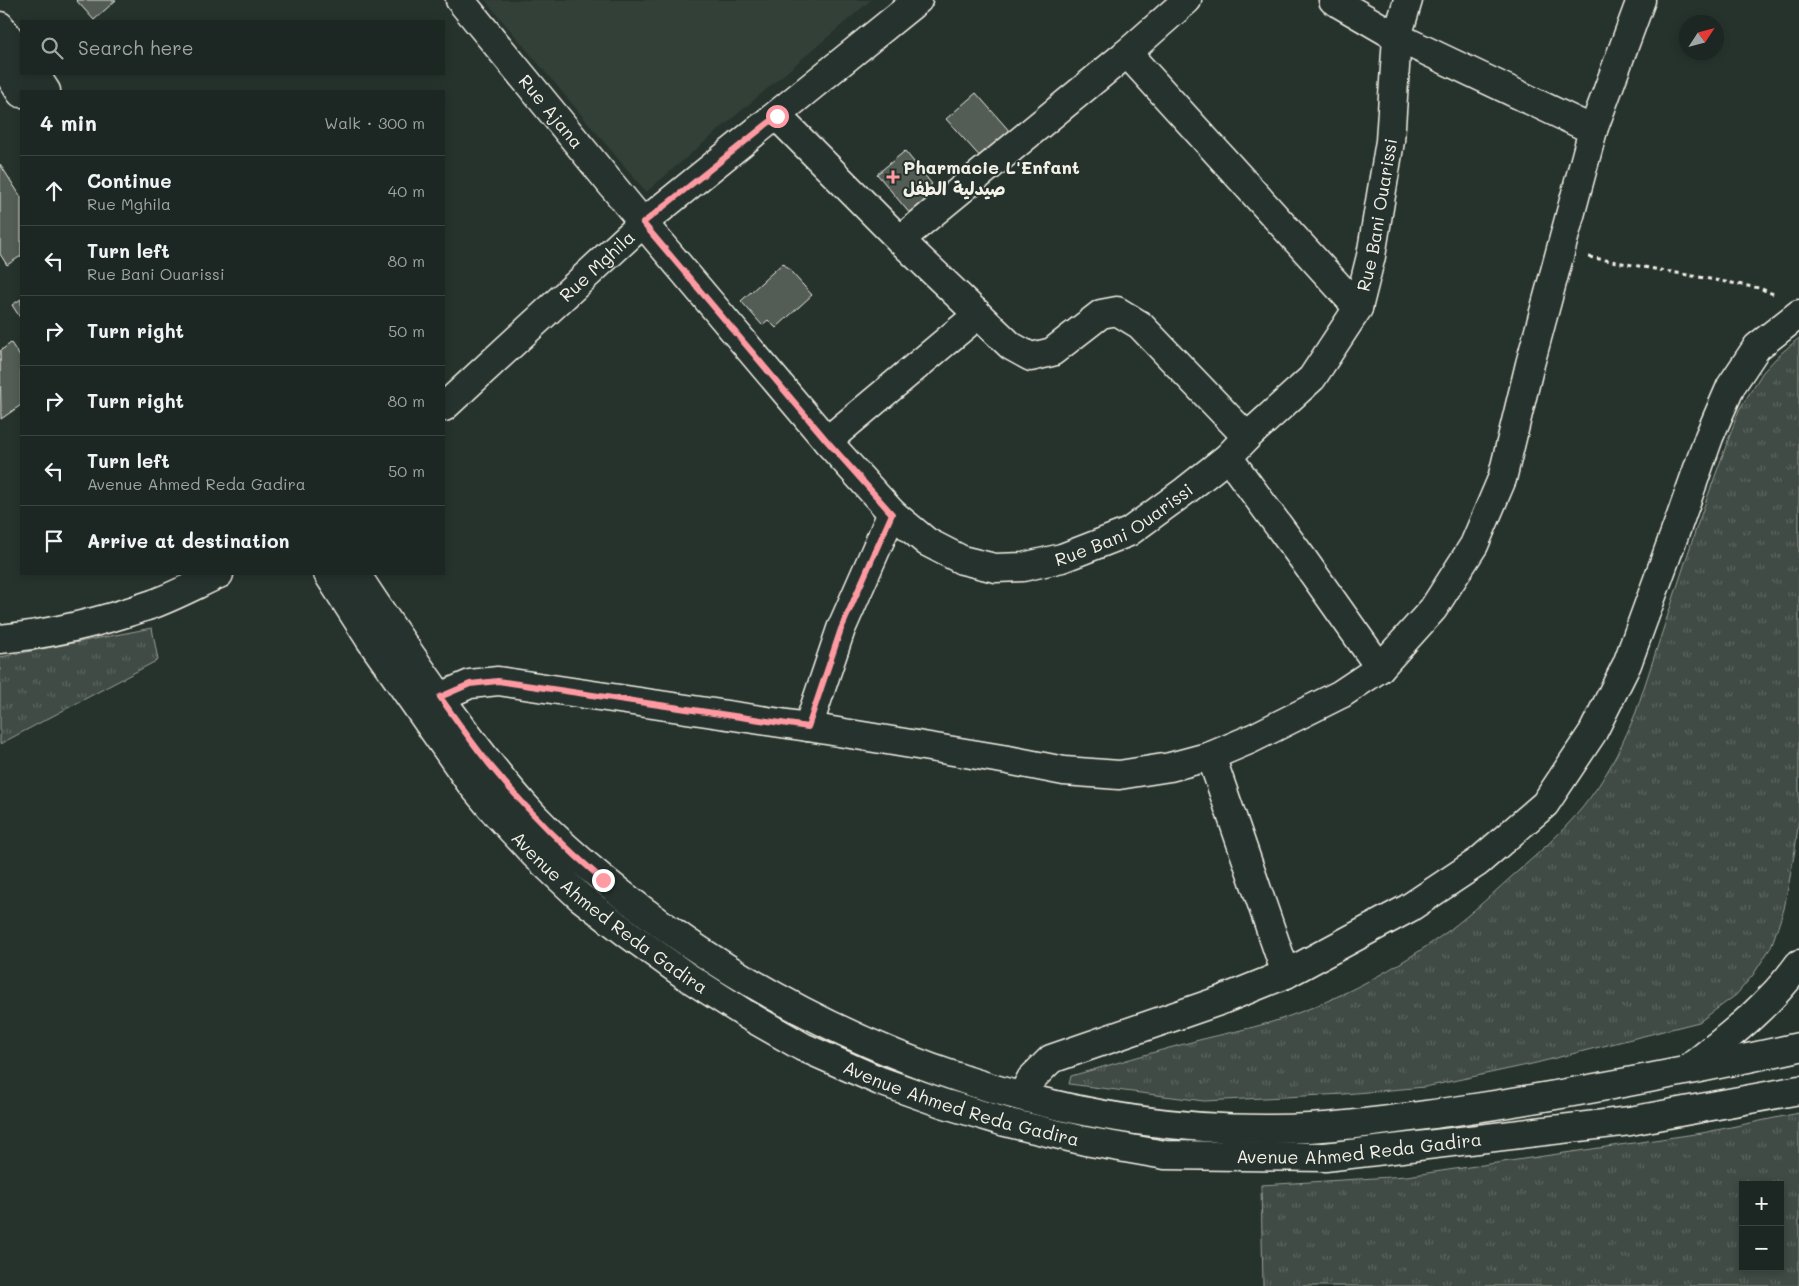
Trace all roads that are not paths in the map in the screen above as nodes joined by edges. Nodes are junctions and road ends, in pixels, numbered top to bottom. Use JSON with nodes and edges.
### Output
{"nodes":[{"id":1,"x":460,"y":0,"type":"edge"},
{"id":2,"x":918,"y":0,"type":"edge"},
{"id":3,"x":1187,"y":0,"type":"edge"},
{"id":4,"x":1333,"y":0,"type":"edge"},
{"id":5,"x":1408,"y":0,"type":"edge"},
{"id":6,"x":1642,"y":0,"type":"edge"},
{"id":7,"x":0,"y":26,"type":"edge"},
{"id":8,"x":1397,"y":37,"type":"junction"},
{"id":9,"x":1127,"y":53,"type":"junction"},
{"id":10,"x":20,"y":54,"type":"edge"},
{"id":11,"x":0,"y":61,"type":"edge"},
{"id":12,"x":36,"y":75,"type":"edge"},
{"id":13,"x":45,"y":90,"type":"edge"},
{"id":14,"x":20,"y":91,"type":"edge"},
{"id":15,"x":777,"y":116,"type":"junction"},
{"id":16,"x":1593,"y":130,"type":"junction"},
{"id":17,"x":643,"y":223,"type":"junction"},
{"id":18,"x":900,"y":240,"type":"junction"},
{"id":19,"x":1789,"y":306,"type":"edge"},
{"id":20,"x":1358,"y":308,"type":"junction"},
{"id":21,"x":976,"y":312,"type":"junction"},
{"id":22,"x":445,"y":405,"type":"edge"},
{"id":23,"x":1247,"y":437,"type":"junction"},
{"id":24,"x":827,"y":441,"type":"junction"},
{"id":25,"x":1228,"y":457,"type":"junction"},
{"id":26,"x":892,"y":514,"type":"junction"},
{"id":27,"x":217,"y":575,"type":"edge"},
{"id":28,"x":329,"y":575,"type":"edge"},
{"id":29,"x":357,"y":575,"type":"edge"},
{"id":30,"x":0,"y":639,"type":"edge"},
{"id":31,"x":1380,"y":668,"type":"junction"},
{"id":32,"x":440,"y":697,"type":"junction"},
{"id":33,"x":808,"y":727,"type":"junction"},
{"id":34,"x":1211,"y":756,"type":"junction"},
{"id":35,"x":1799,"y":964,"type":"edge"},
{"id":36,"x":1286,"y":974,"type":"junction"},
{"id":37,"x":1799,"y":1047,"type":"edge"},
{"id":38,"x":1684,"y":1071,"type":"junction"},
{"id":39,"x":1799,"y":1090,"type":"edge"},
{"id":40,"x":1022,"y":1096,"type":"junction"}],
"edges":[{"from":1,"to":17,"type":"street","name":"Rue Ajana"},
{"from":2,"to":15,"type":"street","name":"Rue Mghila"},
{"from":3,"to":9,"type":"street"},
{"from":4,"to":8,"type":"street"},
{"from":5,"to":8,"type":"street","name":"Rue Bani Ouarissi"},
{"from":6,"to":16,"type":"street"},
{"from":7,"to":10,"type":"street"},
{"from":8,"to":16,"type":"street"},
{"from":8,"to":20,"type":"street","name":"Rue Bani Ouarissi"},
{"from":9,"to":18,"type":"street"},
{"from":9,"to":20,"type":"street"},
{"from":11,"to":14,"type":"street"},
{"from":12,"to":13,"type":"street"},
{"from":15,"to":17,"type":"street","name":"Rue Mghila"},
{"from":15,"to":18,"type":"street"},
{"from":16,"to":31,"type":"street"},
{"from":17,"to":22,"type":"street","name":"Rue Mghila"},
{"from":17,"to":24,"type":"street","name":"Rue Bani Ouarissi"},
{"from":18,"to":21,"type":"street"},
{"from":19,"to":36,"type":"street"},
{"from":20,"to":23,"type":"street","name":"Rue Bani Ouarissi"},
{"from":21,"to":23,"type":"street"},
{"from":21,"to":24,"type":"street"},
{"from":23,"to":25,"type":"street","name":"Rue Bani Ouarissi"},
{"from":24,"to":26,"type":"street","name":"Rue Bani Ouarissi"},
{"from":25,"to":26,"type":"street","name":"Rue Bani Ouarissi"},
{"from":25,"to":31,"type":"street"},
{"from":26,"to":33,"type":"street"},
{"from":27,"to":30,"type":"street"},
{"from":28,"to":39,"type":"street","name":"Avenue Ahmed Reda Gadira"},
{"from":29,"to":32,"type":"street","name":"Avenue Ahmed Reda Gadira"},
{"from":31,"to":34,"type":"street"},
{"from":32,"to":33,"type":"street"},
{"from":32,"to":40,"type":"street","name":"Avenue Ahmed Reda Gadira"},
{"from":33,"to":34,"type":"street"},
{"from":34,"to":36,"type":"street"},
{"from":35,"to":38,"type":"street"},
{"from":36,"to":40,"type":"street"},
{"from":37,"to":38,"type":"street","name":"Avenue Ahmed Reda Gadira"},
{"from":38,"to":40,"type":"street","name":"Avenue Ahmed Reda Gadira"}]}
